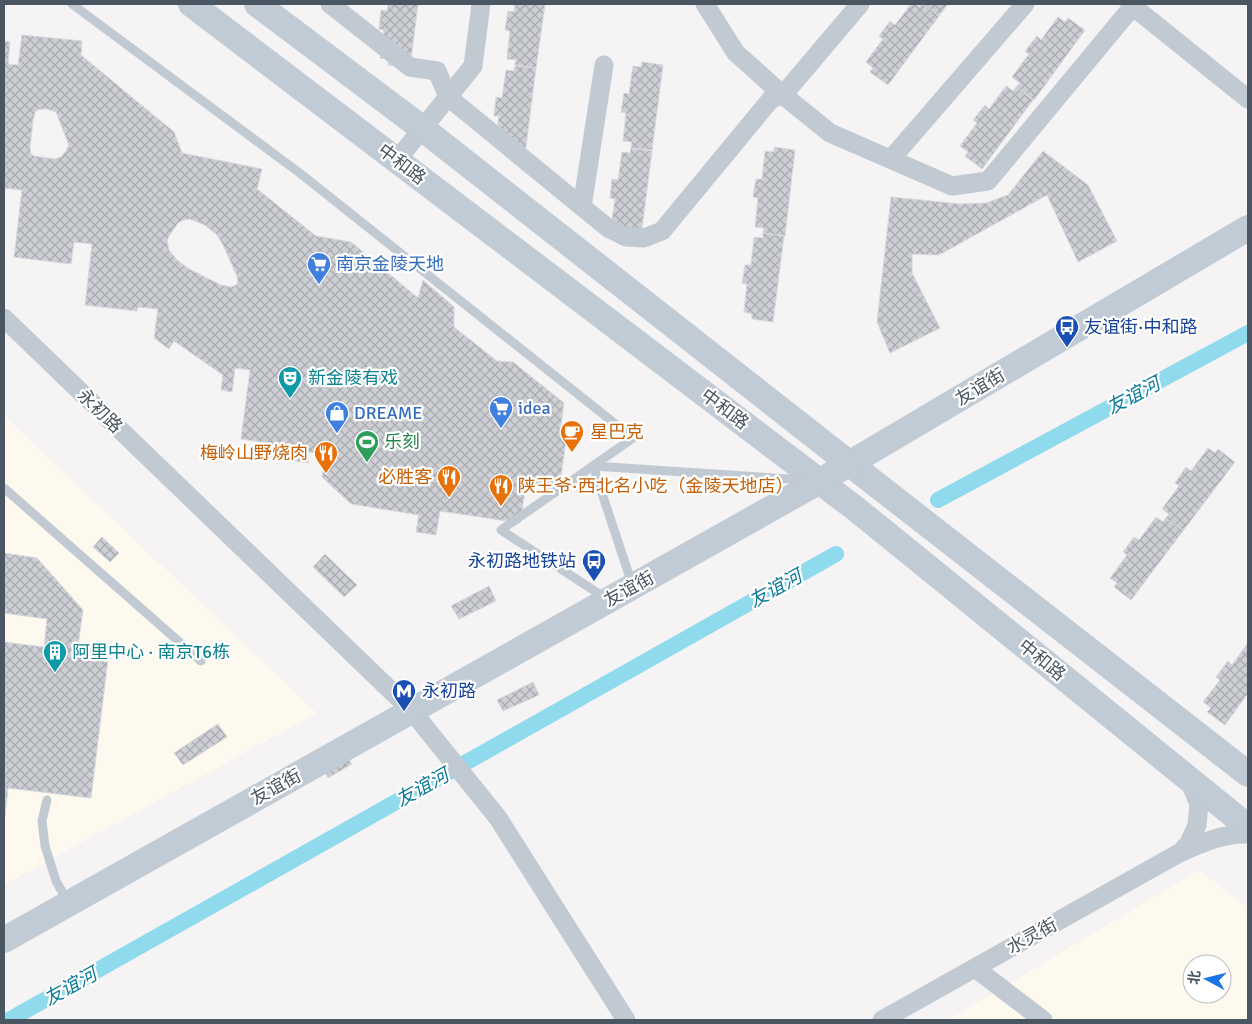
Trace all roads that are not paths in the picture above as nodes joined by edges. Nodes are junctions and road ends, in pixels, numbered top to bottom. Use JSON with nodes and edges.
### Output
{"nodes":[{"id":1,"x":72,"y":4,"type":"edge"},
{"id":2,"x":192,"y":4,"type":"edge"},
{"id":3,"x":257,"y":4,"type":"edge"},
{"id":4,"x":330,"y":4,"type":"edge"},
{"id":5,"x":469,"y":4,"type":"edge"},
{"id":6,"x":481,"y":4,"type":"edge"},
{"id":7,"x":705,"y":4,"type":"edge"},
{"id":8,"x":860,"y":4,"type":"edge"},
{"id":9,"x":1025,"y":4,"type":"edge"},
{"id":10,"x":1131,"y":5,"type":"edge"},
{"id":11,"x":604,"y":65,"type":"dead end"},
{"id":12,"x":461,"y":80,"type":"junction"},
{"id":13,"x":783,"y":95,"type":"junction"},
{"id":14,"x":448,"y":97,"type":"junction"},
{"id":15,"x":1248,"y":99,"type":"edge"},
{"id":16,"x":422,"y":128,"type":"junction"},
{"id":17,"x":891,"y":159,"type":"junction"},
{"id":18,"x":397,"y":160,"type":"junction"},
{"id":19,"x":582,"y":207,"type":"junction"},
{"id":20,"x":1248,"y":228,"type":"edge"},
{"id":21,"x":4,"y":318,"type":"edge"},
{"id":22,"x":850,"y":464,"type":"junction"},
{"id":23,"x":820,"y":482,"type":"junction"},
{"id":24,"x":4,"y":488,"type":"edge"},
{"id":25,"x":632,"y":587,"type":"junction"},
{"id":26,"x":608,"y":600,"type":"junction"},
{"id":27,"x":200,"y":661,"type":"dead end"},
{"id":28,"x":412,"y":711,"type":"junction"},
{"id":29,"x":1248,"y":774,"type":"edge"},
{"id":30,"x":1189,"y":779,"type":"junction"},
{"id":31,"x":47,"y":800,"type":"dead end"},
{"id":32,"x":1248,"y":827,"type":"edge"},
{"id":33,"x":1248,"y":834,"type":"edge"},
{"id":34,"x":1181,"y":852,"type":"junction"},
{"id":35,"x":69,"y":904,"type":"junction"},
{"id":36,"x":4,"y":940,"type":"edge"},
{"id":37,"x":975,"y":968,"type":"junction"},
{"id":38,"x":626,"y":1020,"type":"edge"},
{"id":39,"x":882,"y":1020,"type":"edge"},
{"id":40,"x":1043,"y":1020,"type":"edge"}],
"edges":[{"from":1,"to":26,"type":"lane"},
{"from":2,"to":18,"type":"main road","name":"中和路"},
{"from":3,"to":16,"type":"main road","name":"中和路"},
{"from":4,"to":14,"type":"street"},
{"from":5,"to":12,"type":"street"},
{"from":6,"to":12,"type":"street"},
{"from":7,"to":13,"type":"street"},
{"from":8,"to":13,"type":"street"},
{"from":9,"to":17,"type":"street"},
{"from":10,"to":15,"type":"street"},
{"from":10,"to":17,"type":"street"},
{"from":11,"to":19,"type":"street"},
{"from":12,"to":14,"type":"street"},
{"from":13,"to":17,"type":"street"},
{"from":13,"to":19,"type":"street"},
{"from":14,"to":16,"type":"street"},
{"from":14,"to":19,"type":"street"},
{"from":16,"to":18,"type":"street"},
{"from":16,"to":22,"type":"main road","name":"中和路"},
{"from":18,"to":23,"type":"main road","name":"中和路"},
{"from":20,"to":22,"type":"main road","name":"友谊街"},
{"from":21,"to":28,"type":"street","name":"永初路"},
{"from":22,"to":23,"type":"main road","name":"友谊街"},
{"from":22,"to":29,"type":"main road","name":"中和路"},
{"from":23,"to":25,"type":"main road","name":"友谊街"},
{"from":23,"to":25,"type":"lane"},
{"from":23,"to":30,"type":"main road","name":"中和路"},
{"from":24,"to":27,"type":"lane"},
{"from":25,"to":26,"type":"main road","name":"友谊街"},
{"from":26,"to":28,"type":"main road","name":"友谊街"},
{"from":28,"to":35,"type":"main road","name":"友谊街"},
{"from":28,"to":38,"type":"street","name":"永初路"},
{"from":30,"to":32,"type":"main road","name":"中和路"},
{"from":30,"to":34,"type":"street"},
{"from":31,"to":35,"type":"lane"},
{"from":33,"to":34,"type":"street","name":"水灵街"},
{"from":34,"to":37,"type":"street","name":"水灵街"},
{"from":35,"to":36,"type":"main road","name":"友谊街"},
{"from":37,"to":39,"type":"street","name":"水灵街"},
{"from":37,"to":40,"type":"street"}]}
